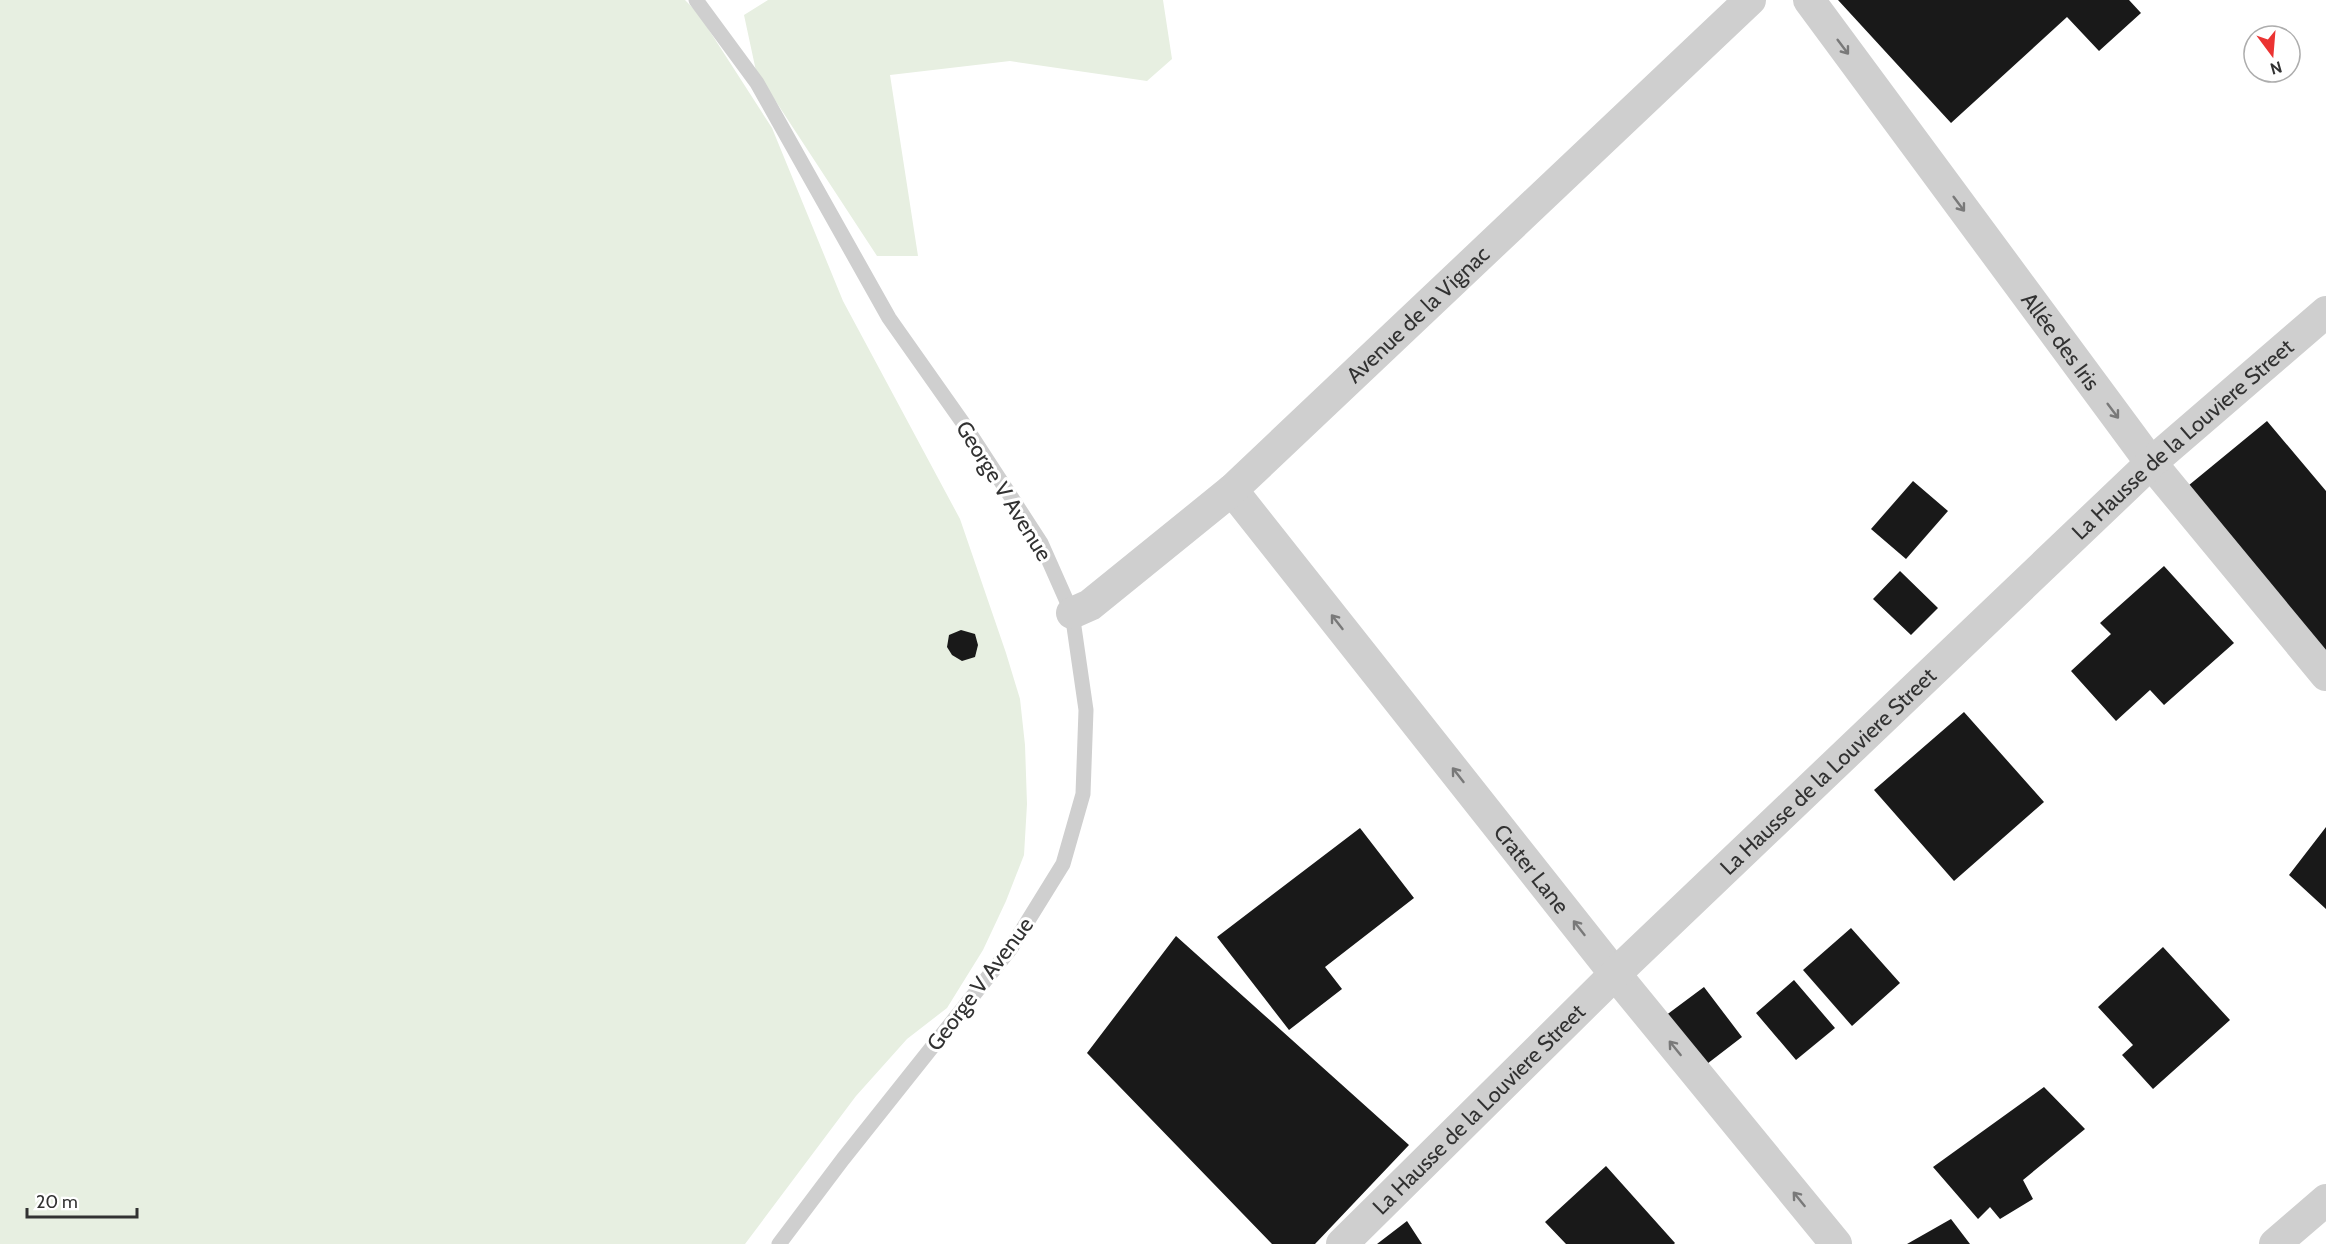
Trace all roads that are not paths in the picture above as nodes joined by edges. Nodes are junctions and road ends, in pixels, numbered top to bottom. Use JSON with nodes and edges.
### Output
{"nodes":[{"id":1,"x":696,"y":0,"type":"edge"},
{"id":2,"x":1750,"y":0,"type":"edge"},
{"id":3,"x":1809,"y":0,"type":"edge"},
{"id":4,"x":2326,"y":312,"type":"edge"},
{"id":5,"x":2151,"y":463,"type":"junction"},
{"id":6,"x":1232,"y":490,"type":"junction"},
{"id":7,"x":1072,"y":613,"type":"junction"},
{"id":8,"x":2326,"y":675,"type":"edge"},
{"id":9,"x":1615,"y":974,"type":"junction"},
{"id":10,"x":2326,"y":1200,"type":"edge"},
{"id":11,"x":779,"y":1244,"type":"edge"},
{"id":12,"x":1342,"y":1244,"type":"edge"},
{"id":13,"x":1836,"y":1244,"type":"edge"},
{"id":14,"x":2275,"y":1244,"type":"edge"}],
"edges":[{"from":1,"to":7,"type":"lane","name":"George V Avenue"},
{"from":2,"to":6,"type":"street","name":"Avenue de la Vignac"},
{"from":3,"to":5,"type":"street","name":"Allée des Iris","one_way":true},
{"from":4,"to":5,"type":"street","name":"La Hausse de la Louviere Street"},
{"from":5,"to":8,"type":"street","name":"Allée des Iris"},
{"from":5,"to":9,"type":"street","name":"La Hausse de la Louviere Street"},
{"from":6,"to":7,"type":"street","name":"Avenue de la Vignac"},
{"from":9,"to":6,"type":"street","name":"Crater Lane","one_way":true},
{"from":7,"to":11,"type":"lane","name":"George V Avenue"},
{"from":9,"to":12,"type":"street","name":"La Hausse de la Louviere Street"},
{"from":13,"to":9,"type":"street","name":"Crater Lane","one_way":true},
{"from":10,"to":14,"type":"street"}]}
